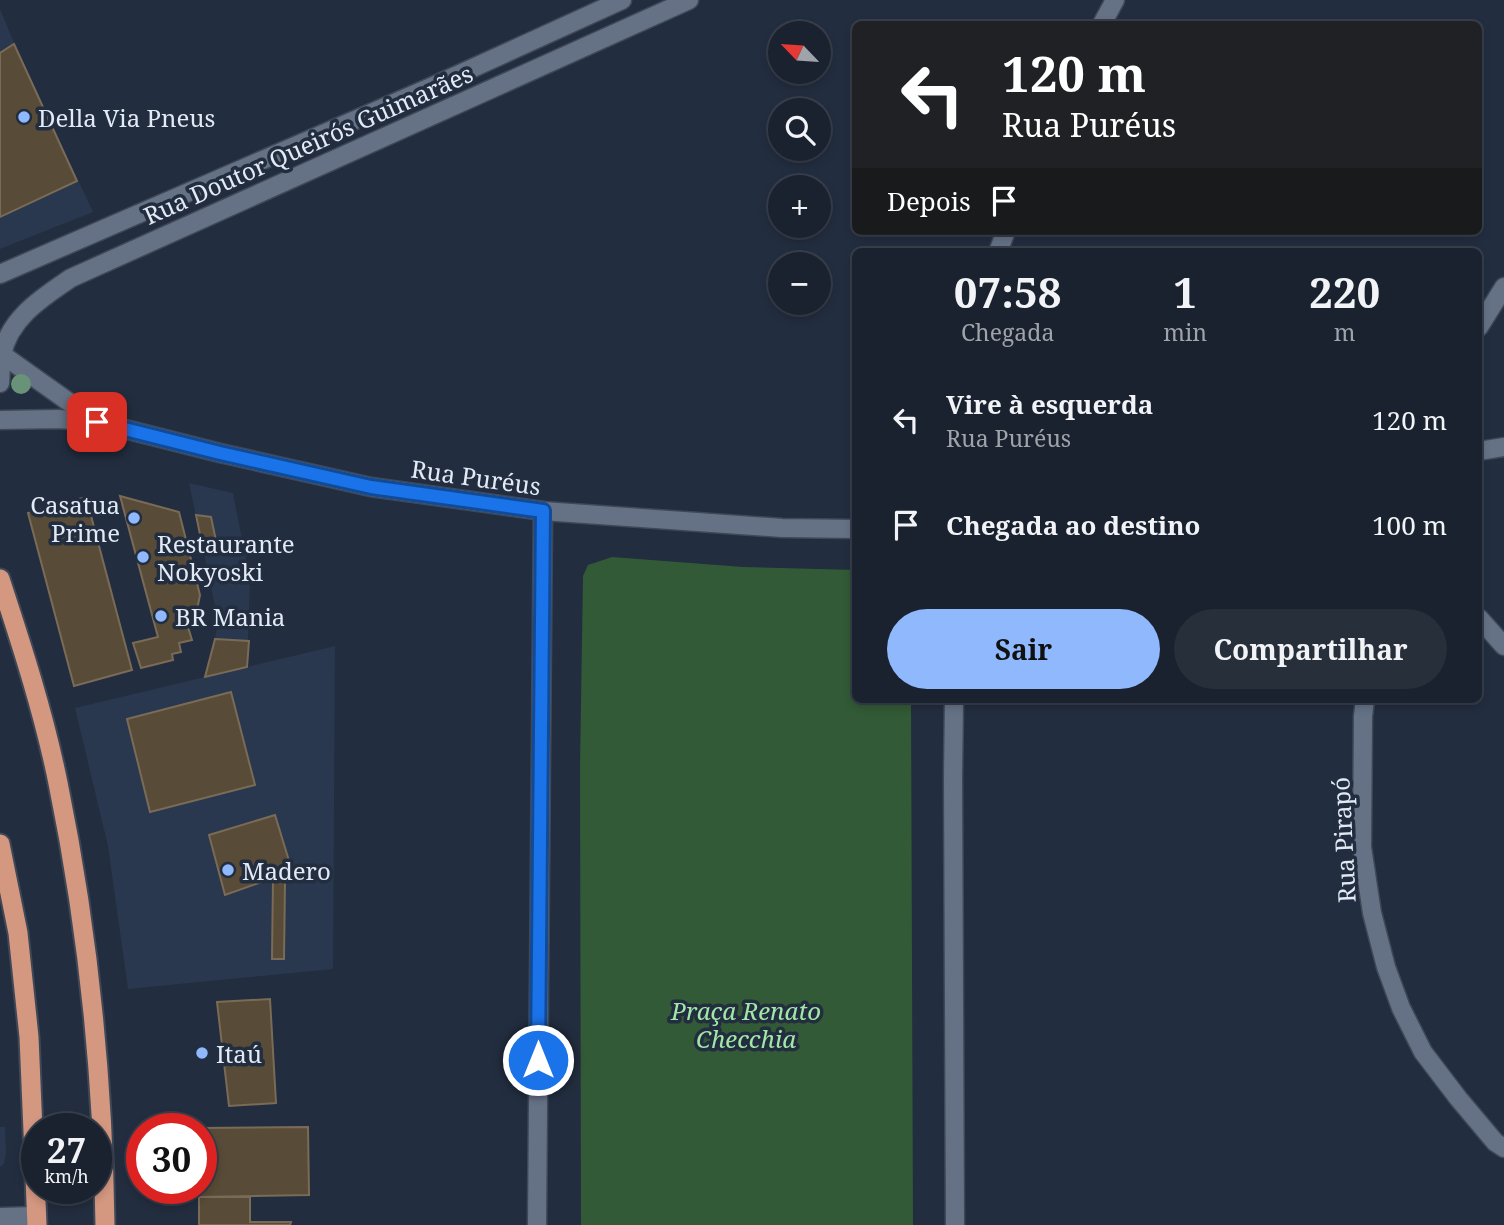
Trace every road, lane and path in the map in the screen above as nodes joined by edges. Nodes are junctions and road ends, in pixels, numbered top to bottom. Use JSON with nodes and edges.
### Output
{"nodes":[{"id":1,"x":622,"y":0,"type":"edge"},
{"id":2,"x":689,"y":0,"type":"edge"},
{"id":3,"x":1115,"y":0,"type":"edge"},
{"id":4,"x":1104,"y":21,"type":"edge"},
{"id":5,"x":0,"y":274,"type":"edge"},
{"id":6,"x":1504,"y":287,"type":"edge"},
{"id":7,"x":1482,"y":322,"type":"edge"},
{"id":8,"x":1,"y":354,"type":"edge"},
{"id":9,"x":0,"y":383,"type":"edge"},
{"id":10,"x":0,"y":420,"type":"edge"},
{"id":11,"x":97,"y":422,"type":"junction"},
{"id":12,"x":1504,"y":447,"type":"edge"},
{"id":13,"x":1482,"y":451,"type":"edge"},
{"id":14,"x":543,"y":511,"type":"junction"},
{"id":15,"x":852,"y":529,"type":"edge"},
{"id":16,"x":0,"y":579,"type":"edge"},
{"id":17,"x":1482,"y":621,"type":"edge"},
{"id":18,"x":1504,"y":646,"type":"edge"},
{"id":19,"x":954,"y":703,"type":"edge"},
{"id":20,"x":1365,"y":703,"type":"edge"},
{"id":21,"x":0,"y":844,"type":"edge"},
{"id":22,"x":1504,"y":1148,"type":"edge"},
{"id":23,"x":0,"y":1217,"type":"edge"},
{"id":24,"x":36,"y":1221,"type":"edge"},
{"id":25,"x":105,"y":1225,"type":"edge"},
{"id":26,"x":537,"y":1225,"type":"edge"},
{"id":27,"x":956,"y":1225,"type":"edge"}],
"edges":[{"from":1,"to":5,"type":"street","name":"Rua Doutor Queirós Guimarães"},
{"from":2,"to":8,"type":"street","name":"Rua Doutor Queirós Guimarães"},
{"from":3,"to":4,"type":"street"},
{"from":6,"to":7,"type":"street"},
{"from":8,"to":9,"type":"street","name":"Rua Doutor Queirós Guimarães"},
{"from":8,"to":11,"type":"street","name":"Rua Puréus"},
{"from":10,"to":11,"type":"street","name":"Rua Puréus"},
{"from":11,"to":14,"type":"street","name":"Rua Puréus"},
{"from":12,"to":13,"type":"street"},
{"from":14,"to":15,"type":"street","name":"Rua Puréus"},
{"from":14,"to":26,"type":"street"},
{"from":16,"to":25,"type":"highway"},
{"from":17,"to":18,"type":"street"},
{"from":19,"to":27,"type":"street"},
{"from":20,"to":22,"type":"street","name":"Rua Pirapó"},
{"from":21,"to":24,"type":"highway"},
{"from":23,"to":24,"type":"street"}]}
